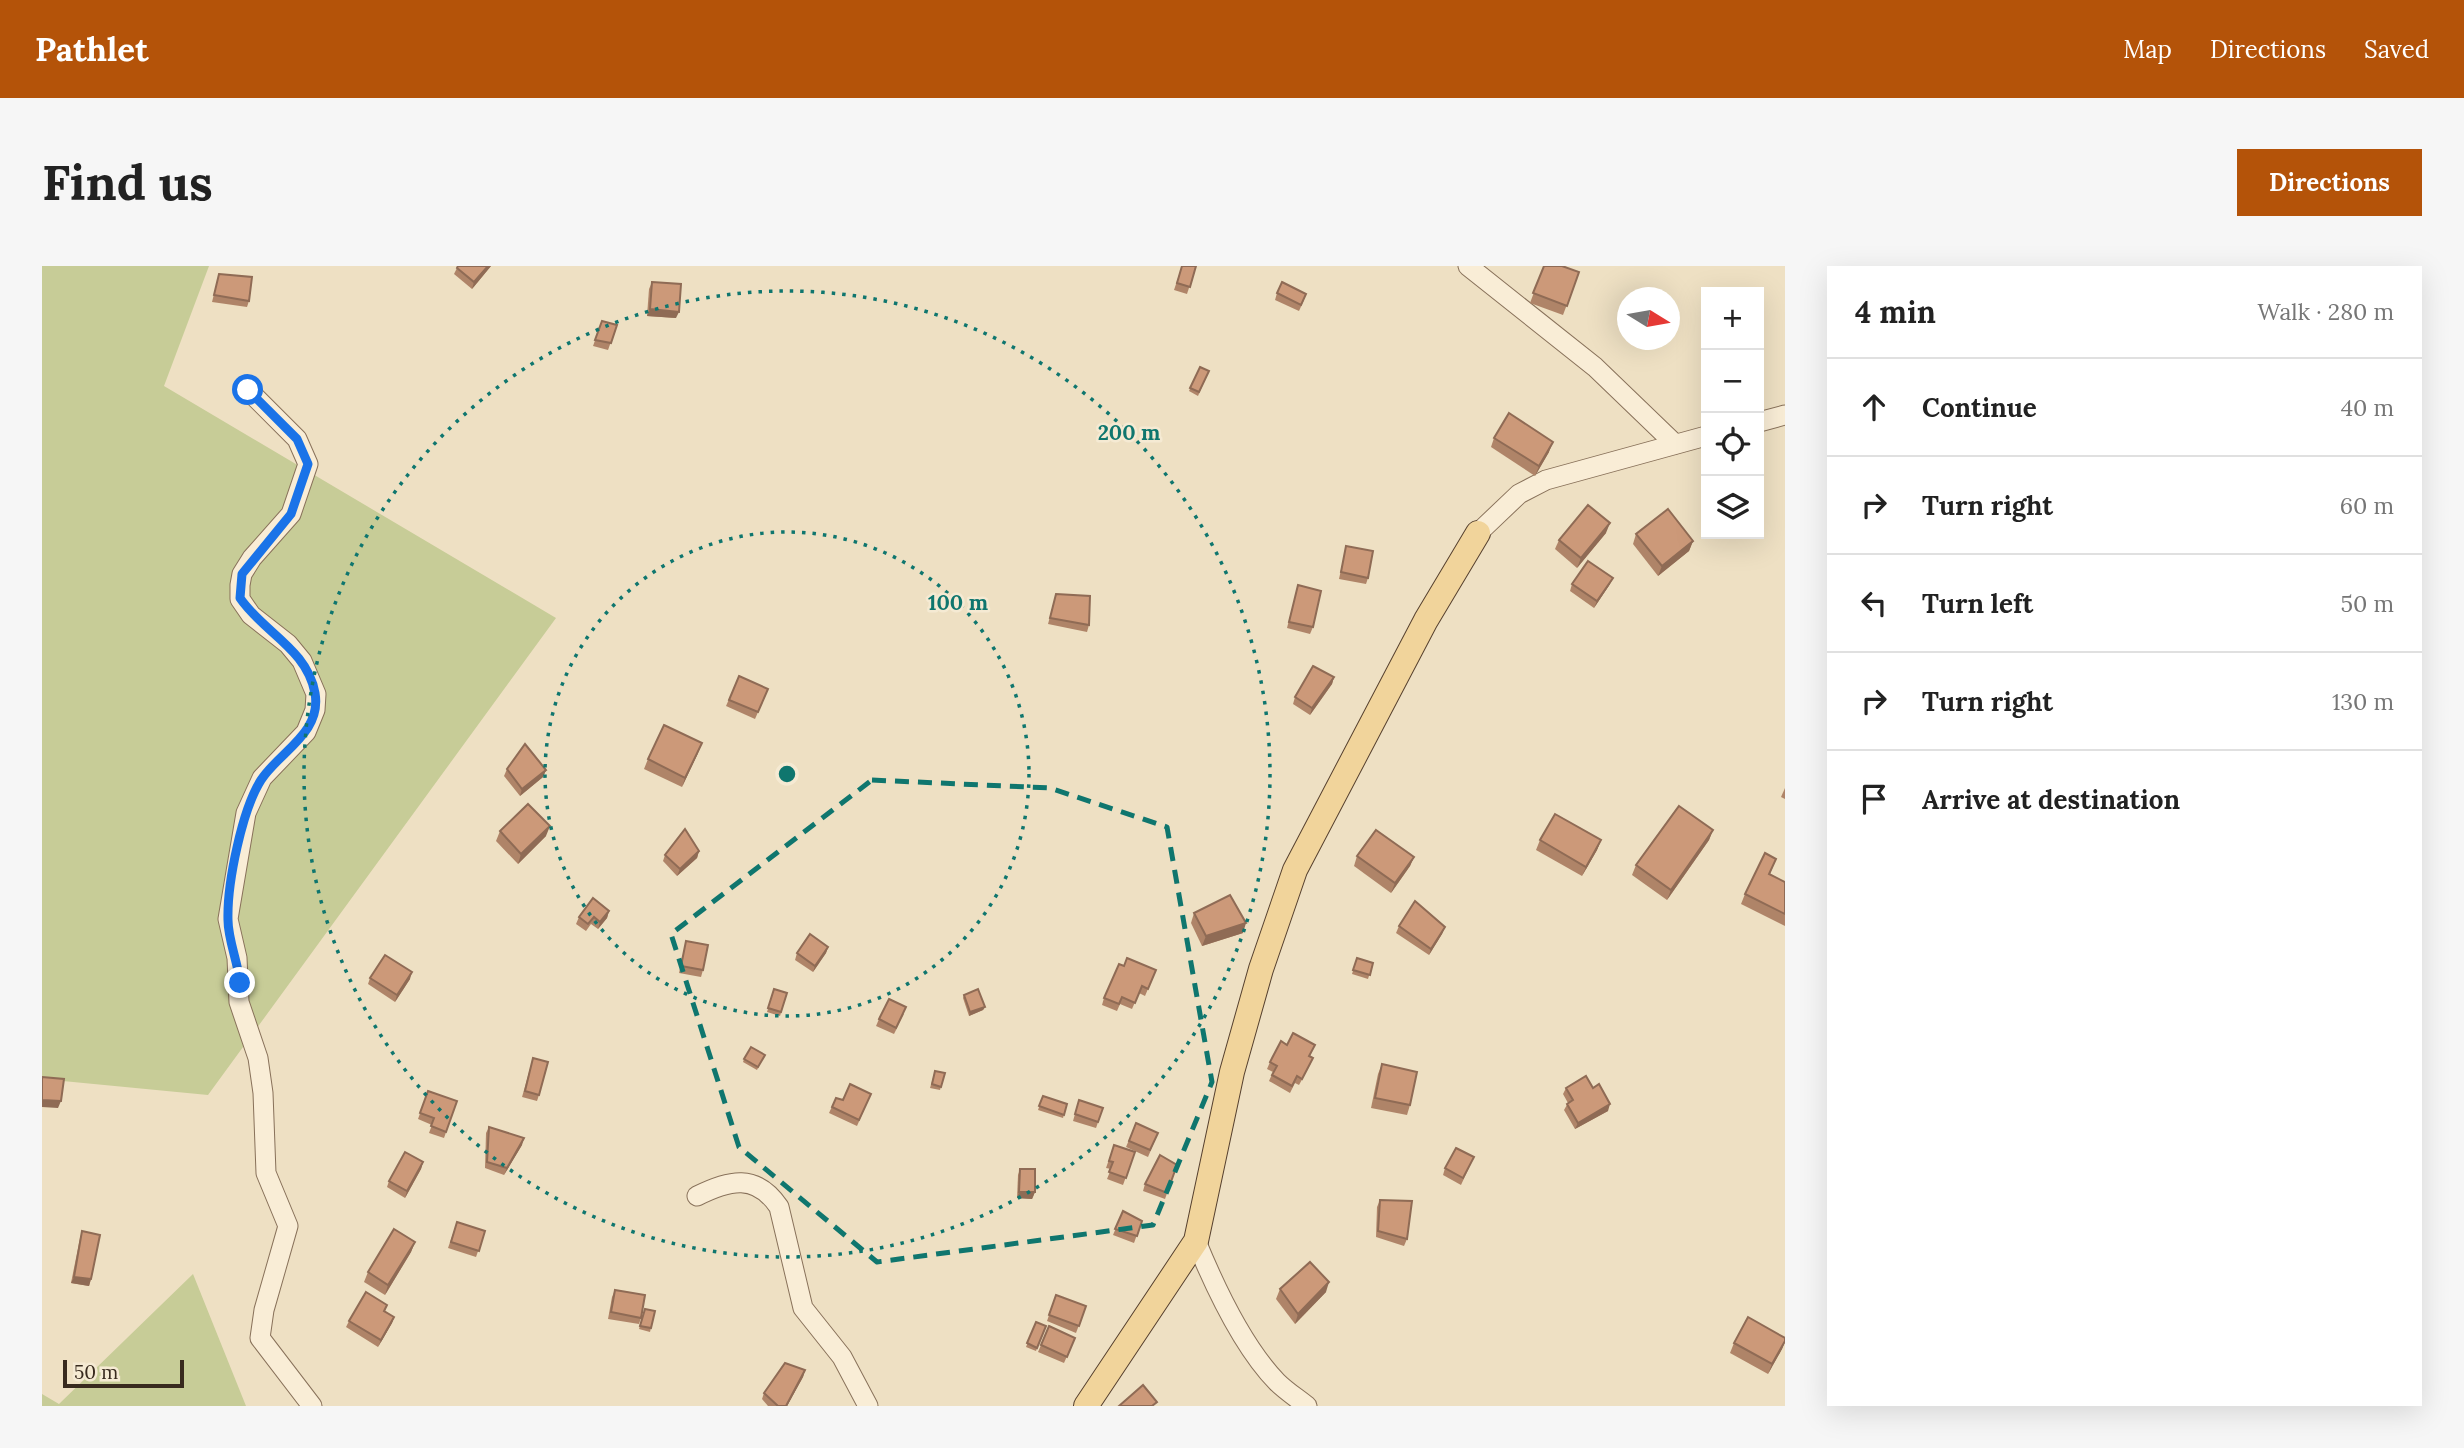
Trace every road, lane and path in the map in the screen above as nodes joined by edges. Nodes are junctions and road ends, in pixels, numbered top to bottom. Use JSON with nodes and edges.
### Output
{"nodes":[{"id":1,"x":1468,"y":266,"type":"edge"},
{"id":2,"x":248,"y":390,"type":"dead end"},
{"id":3,"x":1785,"y":415,"type":"edge"},
{"id":4,"x":1764,"y":421,"type":"edge"},
{"id":5,"x":1701,"y":437,"type":"edge"},
{"id":6,"x":1675,"y":444,"type":"junction"},
{"id":7,"x":1478,"y":533,"type":"joint"},
{"id":8,"x":697,"y":1196,"type":"dead end"},
{"id":9,"x":1196,"y":1241,"type":"junction"},
{"id":10,"x":312,"y":1406,"type":"edge"},
{"id":11,"x":868,"y":1406,"type":"edge"},
{"id":12,"x":1086,"y":1406,"type":"edge"},
{"id":13,"x":1307,"y":1406,"type":"edge"}],
"edges":[{"from":1,"to":6,"type":"street"},
{"from":2,"to":10,"type":"street"},
{"from":3,"to":4,"type":"street"},
{"from":5,"to":6,"type":"street"},
{"from":6,"to":7,"type":"street"},
{"from":7,"to":9,"type":"main road"},
{"from":8,"to":11,"type":"street"},
{"from":9,"to":12,"type":"main road"},
{"from":9,"to":13,"type":"street"}]}
